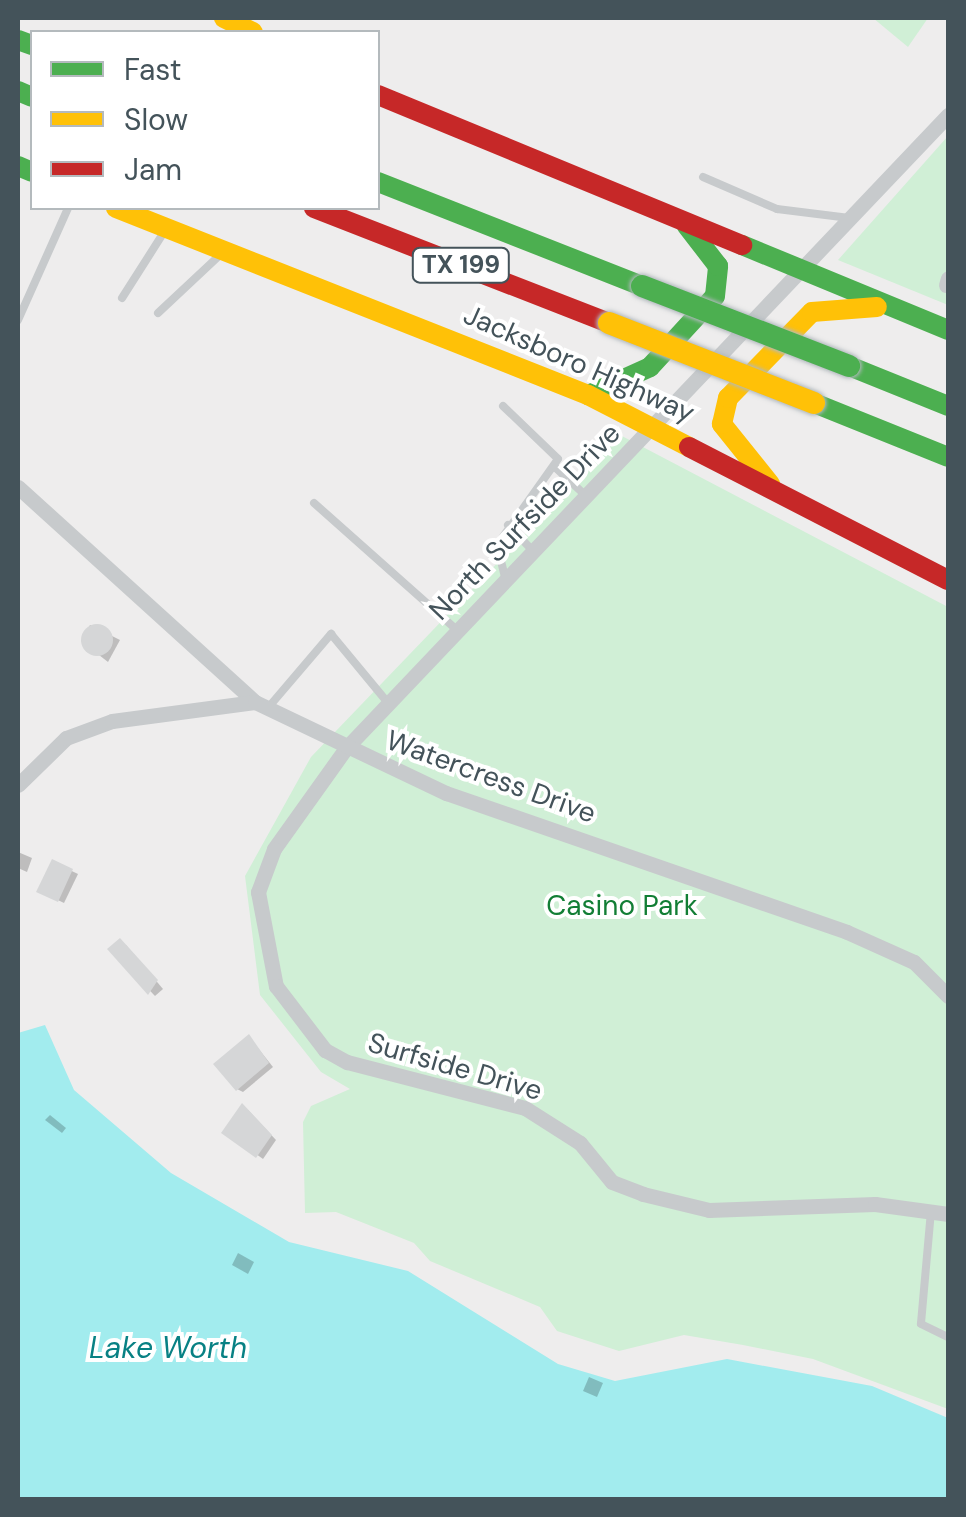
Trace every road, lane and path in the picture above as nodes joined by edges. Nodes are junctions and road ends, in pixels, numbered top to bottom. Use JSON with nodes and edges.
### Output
{"nodes":[{"id":1,"x":224,"y":18,"type":"edge"},
{"id":2,"x":248,"y":30,"type":"edge"},
{"id":3,"x":380,"y":96,"type":"edge"},
{"id":4,"x":948,"y":115,"type":"edge"},
{"id":5,"x":703,"y":176,"type":"dead end"},
{"id":6,"x":380,"y":183,"type":"edge"},
{"id":7,"x":67,"y":210,"type":"edge"},
{"id":8,"x":121,"y":210,"type":"edge"},
{"id":9,"x":319,"y":210,"type":"edge"},
{"id":10,"x":849,"y":218,"type":"junction"},
{"id":11,"x":682,"y":221,"type":"junction"},
{"id":12,"x":166,"y":228,"type":"junction"},
{"id":13,"x":224,"y":251,"type":"junction"},
{"id":14,"x":796,"y":270,"type":"junction"},
{"id":15,"x":122,"y":298,"type":"dead end"},
{"id":16,"x":889,"y":307,"type":"junction"},
{"id":17,"x":158,"y":313,"type":"dead end"},
{"id":18,"x":18,"y":320,"type":"edge"},
{"id":19,"x":948,"y":330,"type":"edge"},
{"id":20,"x":588,"y":395,"type":"junction"},
{"id":21,"x":503,"y":406,"type":"dead end"},
{"id":22,"x":948,"y":406,"type":"edge"},
{"id":23,"x":651,"y":426,"type":"junction"},
{"id":24,"x":948,"y":457,"type":"edge"},
{"id":25,"x":556,"y":468,"type":"junction"},
{"id":26,"x":18,"y":487,"type":"edge"},
{"id":27,"x":776,"y":491,"type":"junction"},
{"id":28,"x":584,"y":494,"type":"junction"},
{"id":29,"x":314,"y":503,"type":"dead end"},
{"id":30,"x":508,"y":525,"type":"junction"},
{"id":31,"x":532,"y":550,"type":"junction"},
{"id":32,"x":505,"y":578,"type":"junction"},
{"id":33,"x":948,"y":580,"type":"edge"},
{"id":34,"x":456,"y":629,"type":"junction"},
{"id":35,"x":388,"y":703,"type":"junction"},
{"id":36,"x":261,"y":706,"type":"junction"},
{"id":37,"x":346,"y":748,"type":"junction"},
{"id":38,"x":18,"y":784,"type":"edge"},
{"id":39,"x":948,"y":996,"type":"edge"},
{"id":40,"x":930,"y":1211,"type":"junction"},
{"id":41,"x":948,"y":1214,"type":"edge"},
{"id":42,"x":948,"y":1337,"type":"edge"}],
"edges":[{"from":1,"to":2,"type":"main road"},
{"from":3,"to":11,"type":"main road"},
{"from":4,"to":10,"type":"street","name":"North Surfside Drive"},
{"from":5,"to":10,"type":"lane"},
{"from":6,"to":22,"type":"main road","bridge":true},
{"from":7,"to":18,"type":"lane"},
{"from":8,"to":12,"type":"main road","name":"Jacksboro Highway"},
{"from":9,"to":24,"type":"main road","name":"Jacksboro Highway","number":"TX 199","bridge":true},
{"from":10,"to":14,"type":"street","name":"North Surfside Drive"},
{"from":11,"to":14,"type":"main road"},
{"from":11,"to":20,"type":"main road"},
{"from":12,"to":13,"type":"main road","name":"Jacksboro Highway"},
{"from":12,"to":15,"type":"lane"},
{"from":13,"to":17,"type":"lane"},
{"from":13,"to":20,"type":"main road","name":"Jacksboro Highway"},
{"from":14,"to":16,"type":"main road"},
{"from":14,"to":23,"type":"street","name":"North Surfside Drive"},
{"from":16,"to":19,"type":"main road"},
{"from":16,"to":27,"type":"main road"},
{"from":20,"to":23,"type":"main road","name":"Jacksboro Highway"},
{"from":21,"to":25,"type":"lane"},
{"from":23,"to":27,"type":"main road","name":"Jacksboro Highway"},
{"from":23,"to":28,"type":"street","name":"North Surfside Drive"},
{"from":25,"to":28,"type":"lane"},
{"from":25,"to":30,"type":"lane"},
{"from":26,"to":36,"type":"street","name":"Watercress Drive"},
{"from":27,"to":33,"type":"main road","name":"Jacksboro Highway"},
{"from":28,"to":31,"type":"street","name":"North Surfside Drive"},
{"from":29,"to":34,"type":"lane"},
{"from":30,"to":31,"type":"lane"},
{"from":30,"to":32,"type":"lane"},
{"from":31,"to":32,"type":"street","name":"North Surfside Drive"},
{"from":32,"to":34,"type":"street","name":"North Surfside Drive"},
{"from":34,"to":35,"type":"street","name":"North Surfside Drive"},
{"from":35,"to":36,"type":"lane"},
{"from":35,"to":37,"type":"street","name":"North Surfside Drive"},
{"from":36,"to":37,"type":"street","name":"Watercress Drive"},
{"from":36,"to":38,"type":"street"},
{"from":37,"to":39,"type":"street","name":"Watercress Drive"},
{"from":37,"to":40,"type":"street","name":"Surfside Drive"},
{"from":40,"to":41,"type":"street","name":"Surfside Drive"},
{"from":40,"to":42,"type":"lane"}]}
